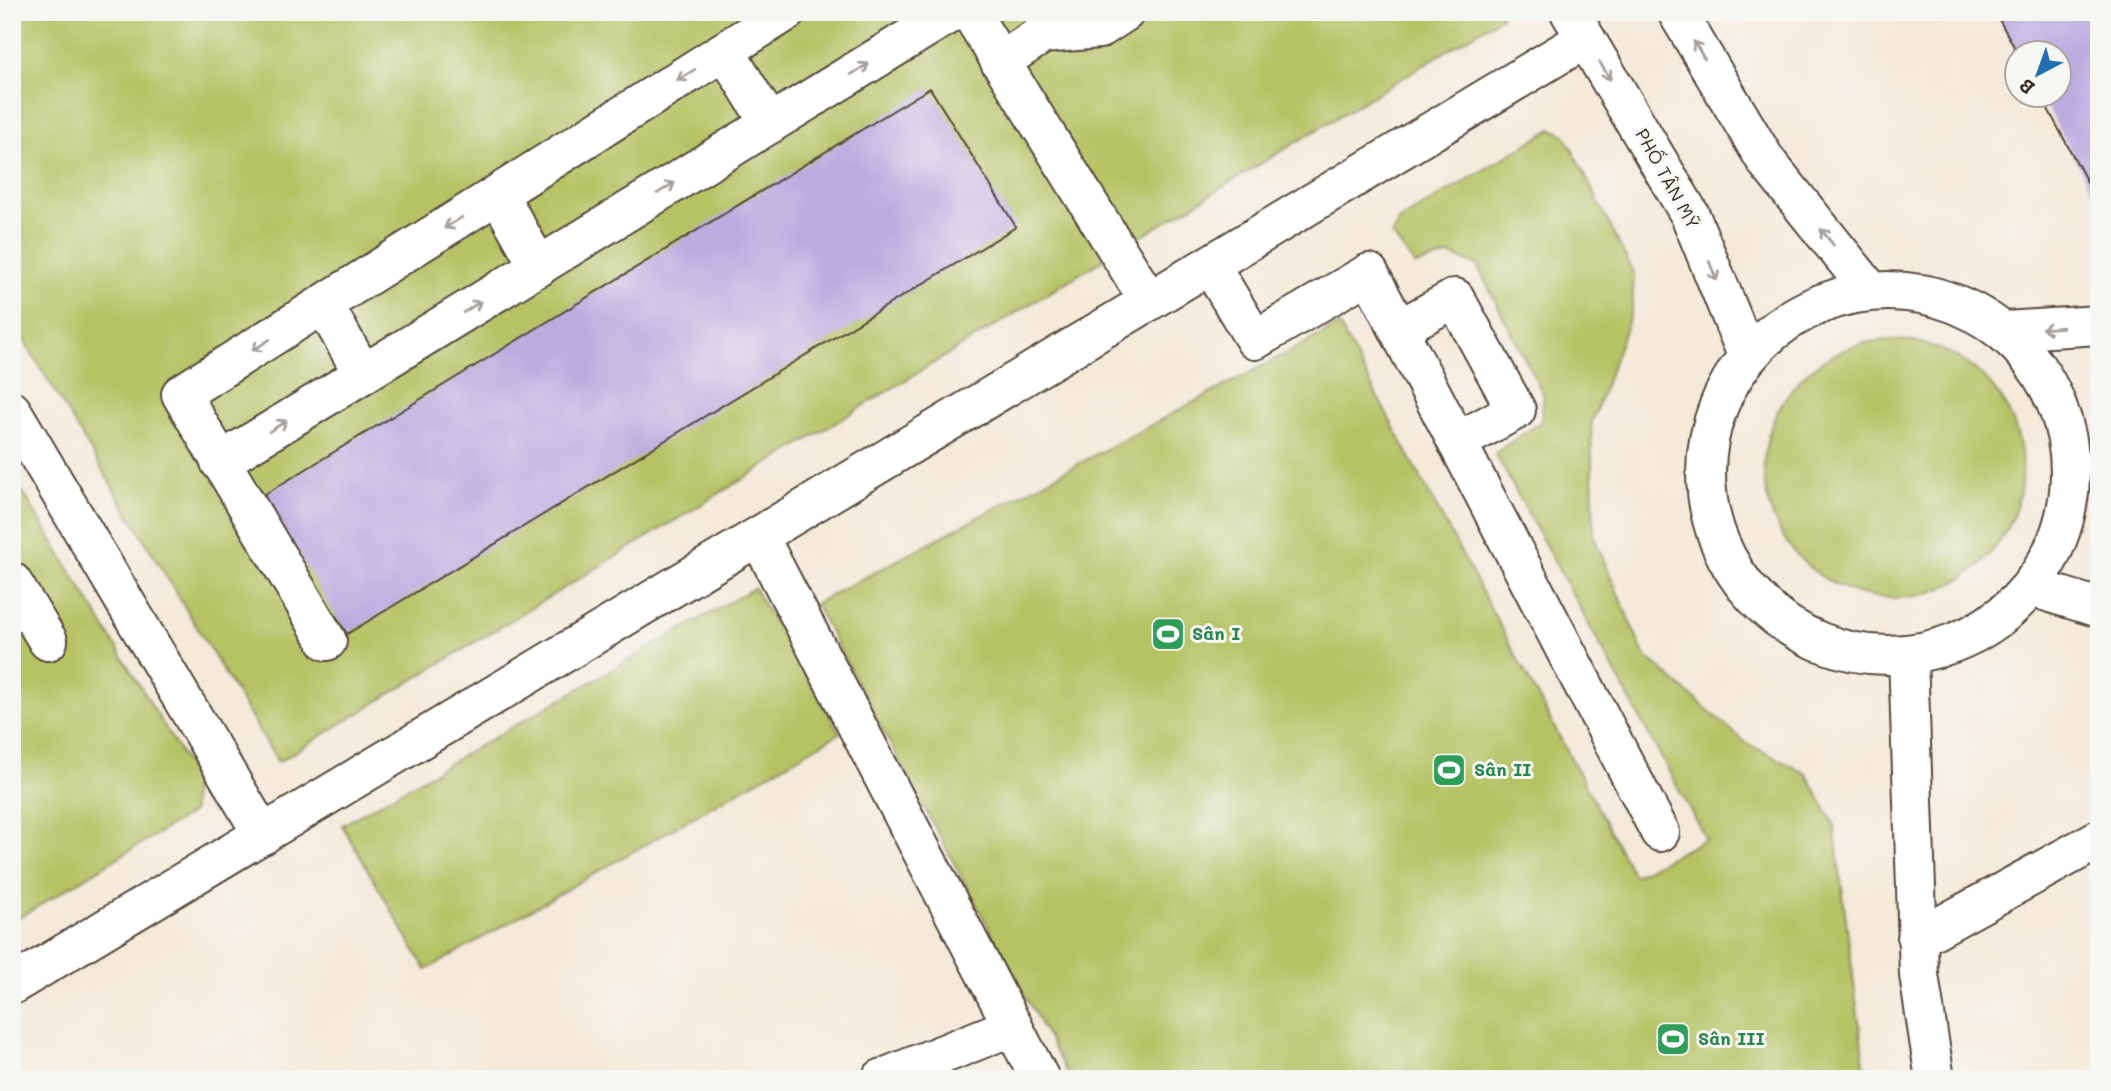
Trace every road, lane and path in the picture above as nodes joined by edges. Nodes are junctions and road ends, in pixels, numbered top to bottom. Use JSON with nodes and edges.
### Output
{"nodes":[{"id":1,"x":786,"y":12,"type":"edge"},
{"id":2,"x":952,"y":12,"type":"edge"},
{"id":3,"x":970,"y":12,"type":"edge"},
{"id":4,"x":1125,"y":12,"type":"edge"},
{"id":5,"x":1677,"y":12,"type":"edge"},
{"id":6,"x":1037,"y":23,"type":"edge"},
{"id":7,"x":1578,"y":25,"type":"edge"},
{"id":8,"x":725,"y":51,"type":"junction"},
{"id":9,"x":1000,"y":62,"type":"junction"},
{"id":10,"x":770,"y":124,"type":"junction"},
{"id":11,"x":498,"y":194,"type":"junction"},
{"id":12,"x":1210,"y":265,"type":"junction"},
{"id":13,"x":538,"y":267,"type":"junction"},
{"id":14,"x":1870,"y":290,"type":"junction"},
{"id":15,"x":1149,"y":301,"type":"junction"},
{"id":16,"x":324,"y":305,"type":"junction"},
{"id":17,"x":2099,"y":324,"type":"edge"},
{"id":18,"x":1398,"y":329,"type":"junction"},
{"id":19,"x":2005,"y":331,"type":"junction"},
{"id":20,"x":1747,"y":355,"type":"junction"},
{"id":21,"x":363,"y":374,"type":"junction"},
{"id":22,"x":12,"y":411,"type":"edge"},
{"id":23,"x":1457,"y":442,"type":"junction"},
{"id":24,"x":220,"y":462,"type":"junction"},
{"id":25,"x":759,"y":537,"type":"junction"},
{"id":26,"x":12,"y":582,"type":"edge"},
{"id":27,"x":2032,"y":587,"type":"junction"},
{"id":28,"x":2099,"y":608,"type":"edge"},
{"id":29,"x":48,"y":641,"type":"dead end"},
{"id":30,"x":327,"y":641,"type":"dead end"},
{"id":31,"x":1908,"y":656,"type":"junction"},
{"id":32,"x":1660,"y":832,"type":"dead end"},
{"id":33,"x":263,"y":835,"type":"junction"},
{"id":34,"x":2099,"y":839,"type":"edge"},
{"id":35,"x":1917,"y":939,"type":"junction"},
{"id":36,"x":12,"y":985,"type":"edge"},
{"id":37,"x":1013,"y":1026,"type":"junction"},
{"id":38,"x":881,"y":1079,"type":"edge"},
{"id":39,"x":1040,"y":1079,"type":"edge"},
{"id":40,"x":1935,"y":1079,"type":"edge"}],
"edges":[{"from":1,"to":8,"type":"street"},
{"from":10,"to":2,"type":"street","one_way":true},
{"from":3,"to":9,"type":"street"},
{"from":4,"to":6,"type":"street"},
{"from":14,"to":5,"type":"street","one_way":true},
{"from":6,"to":9,"type":"street"},
{"from":7,"to":12,"type":"street"},
{"from":7,"to":20,"type":"street","name":"PHỐ TÂN MỸ","one_way":true},
{"from":8,"to":10,"type":"street"},
{"from":8,"to":11,"type":"street","one_way":true},
{"from":9,"to":15,"type":"street"},
{"from":13,"to":10,"type":"street","one_way":true},
{"from":11,"to":13,"type":"street"},
{"from":11,"to":16,"type":"street","one_way":true},
{"from":12,"to":15,"type":"street"},
{"from":12,"to":18,"type":"street"},
{"from":21,"to":13,"type":"street","one_way":true},
{"from":14,"to":19,"type":"street"},
{"from":14,"to":20,"type":"street"},
{"from":15,"to":25,"type":"street"},
{"from":16,"to":21,"type":"street"},
{"from":16,"to":24,"type":"street","one_way":true},
{"from":17,"to":19,"type":"street","one_way":true},
{"from":18,"to":23,"type":"street"},
{"from":18,"to":23,"type":"street"},
{"from":19,"to":27,"type":"street"},
{"from":20,"to":31,"type":"street"},
{"from":24,"to":21,"type":"street","one_way":true},
{"from":22,"to":33,"type":"street"},
{"from":23,"to":32,"type":"street"},
{"from":24,"to":30,"type":"street"},
{"from":25,"to":33,"type":"street"},
{"from":25,"to":37,"type":"street"},
{"from":26,"to":29,"type":"street"},
{"from":27,"to":28,"type":"street"},
{"from":27,"to":31,"type":"street"},
{"from":31,"to":35,"type":"street"},
{"from":33,"to":36,"type":"street"},
{"from":34,"to":35,"type":"street"},
{"from":35,"to":40,"type":"street"},
{"from":37,"to":38,"type":"street"},
{"from":37,"to":39,"type":"street"}]}
